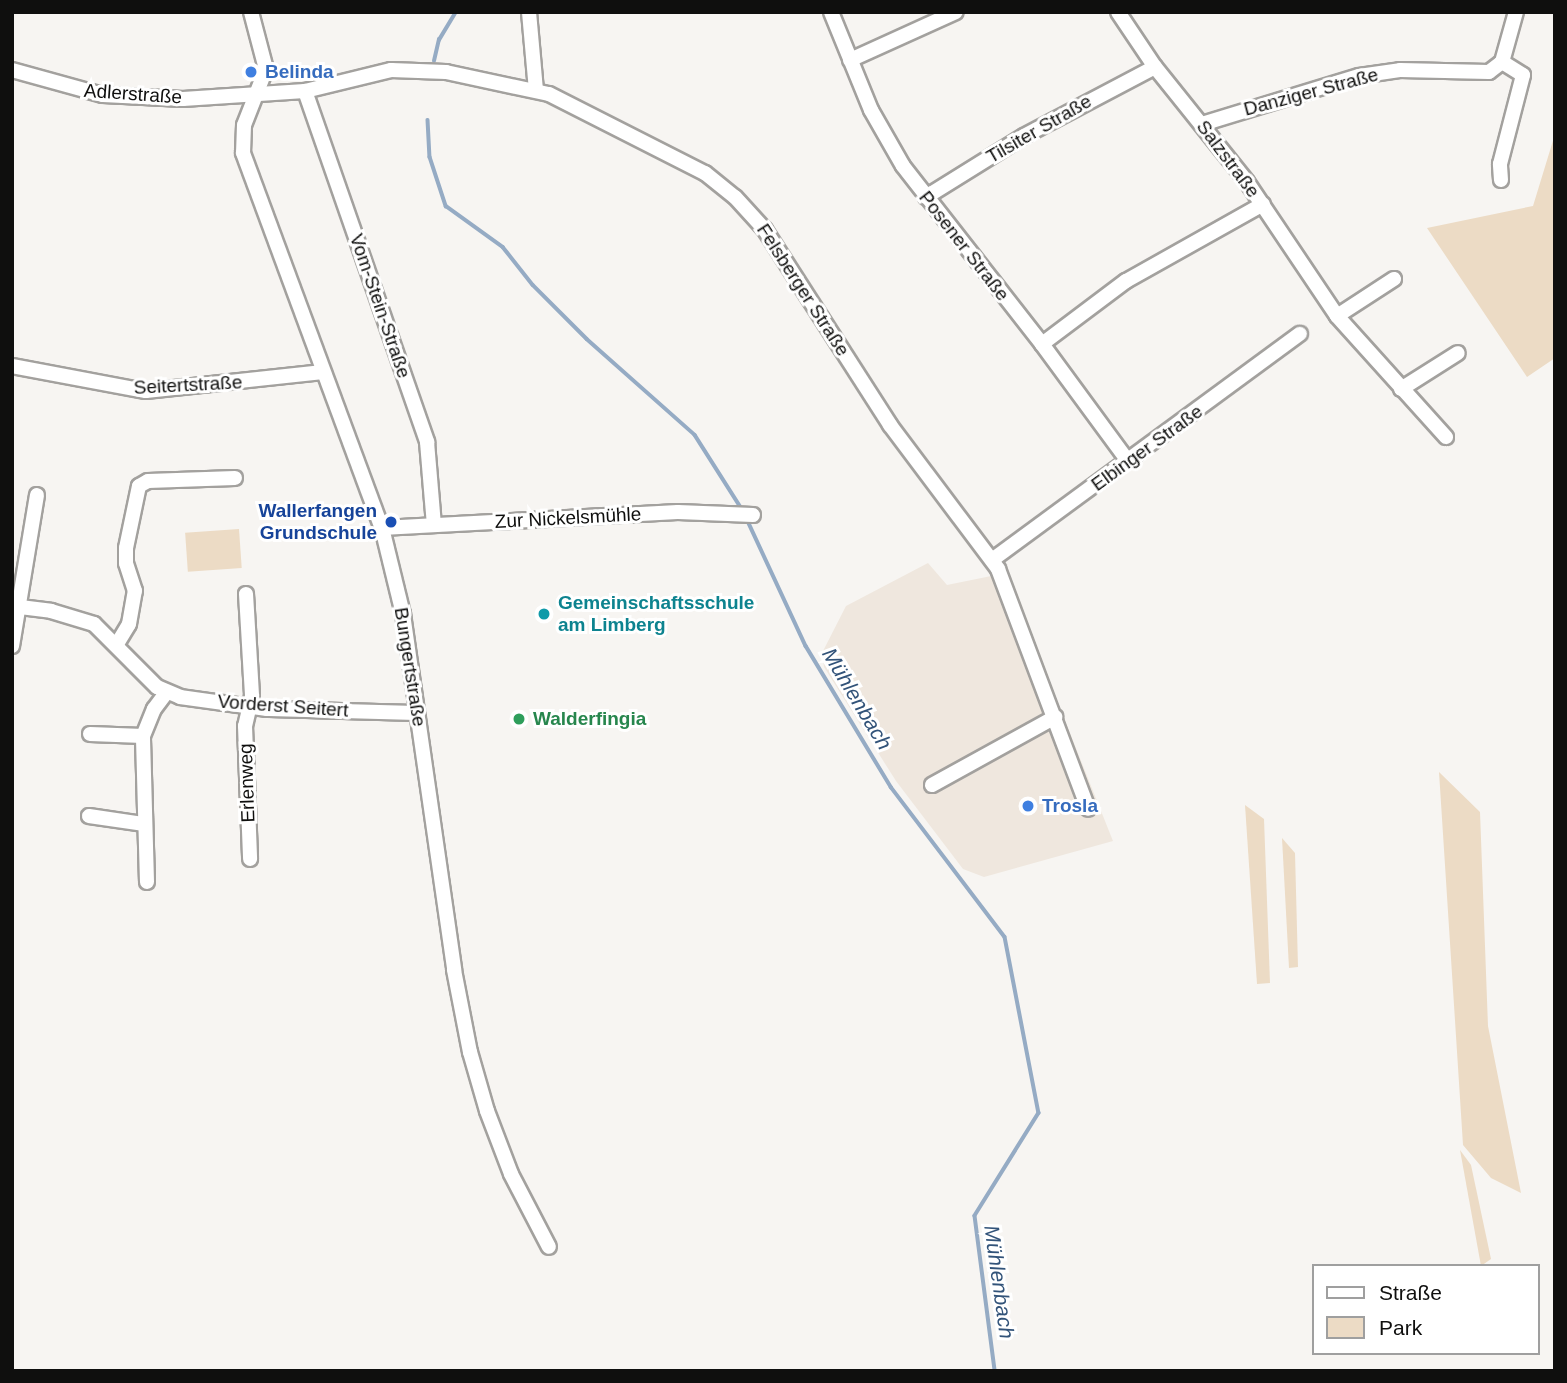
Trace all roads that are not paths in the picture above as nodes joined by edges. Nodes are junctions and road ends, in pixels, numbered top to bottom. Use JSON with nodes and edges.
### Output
{"nodes":[{"id":1,"x":251,"y":12,"type":"edge"},
{"id":2,"x":529,"y":12,"type":"edge"},
{"id":3,"x":831,"y":12,"type":"edge"},
{"id":4,"x":956,"y":12,"type":"edge"},
{"id":5,"x":1118,"y":12,"type":"edge"},
{"id":6,"x":1516,"y":12,"type":"edge"},
{"id":7,"x":850,"y":60,"type":"junction"},
{"id":8,"x":1502,"y":62,"type":"junction"},
{"id":9,"x":1155,"y":66,"type":"junction"},
{"id":10,"x":12,"y":70,"type":"edge"},
{"id":11,"x":536,"y":90,"type":"junction"},
{"id":12,"x":305,"y":91,"type":"junction"},
{"id":13,"x":257,"y":97,"type":"junction"},
{"id":14,"x":1202,"y":124,"type":"junction"},
{"id":15,"x":1501,"y":180,"type":"dead end"},
{"id":16,"x":926,"y":197,"type":"junction"},
{"id":17,"x":1263,"y":204,"type":"junction"},
{"id":18,"x":1395,"y":279,"type":"dead end"},
{"id":19,"x":1335,"y":313,"type":"junction"},
{"id":20,"x":1300,"y":334,"type":"dead end"},
{"id":21,"x":1042,"y":344,"type":"junction"},
{"id":22,"x":1458,"y":353,"type":"dead end"},
{"id":23,"x":12,"y":366,"type":"edge"},
{"id":24,"x":323,"y":372,"type":"junction"},
{"id":25,"x":1401,"y":389,"type":"junction"},
{"id":26,"x":1446,"y":437,"type":"dead end"},
{"id":27,"x":1128,"y":461,"type":"junction"},
{"id":28,"x":235,"y":478,"type":"dead end"},
{"id":29,"x":37,"y":495,"type":"dead end"},
{"id":30,"x":753,"y":515,"type":"dead end"},
{"id":31,"x":434,"y":525,"type":"junction"},
{"id":32,"x":382,"y":528,"type":"junction"},
{"id":33,"x":992,"y":560,"type":"junction"},
{"id":34,"x":247,"y":594,"type":"dead end"},
{"id":35,"x":15,"y":606,"type":"edge"},
{"id":36,"x":117,"y":644,"type":"junction"},
{"id":37,"x":12,"y":646,"type":"edge"},
{"id":38,"x":166,"y":693,"type":"junction"},
{"id":39,"x":248,"y":706,"type":"junction"},
{"id":40,"x":418,"y":713,"type":"junction"},
{"id":41,"x":1055,"y":718,"type":"junction"},
{"id":42,"x":90,"y":734,"type":"dead end"},
{"id":43,"x":143,"y":736,"type":"junction"},
{"id":44,"x":932,"y":785,"type":"dead end"},
{"id":45,"x":1088,"y":809,"type":"dead end"},
{"id":46,"x":89,"y":816,"type":"dead end"},
{"id":47,"x":144,"y":824,"type":"junction"},
{"id":48,"x":250,"y":859,"type":"dead end"},
{"id":49,"x":147,"y":882,"type":"dead end"},
{"id":50,"x":549,"y":1247,"type":"dead end"}],
"edges":[{"from":1,"to":13,"type":"street","name":"Bungertstraße"},
{"from":2,"to":11,"type":"street"},
{"from":3,"to":7,"type":"street","name":"Posener Straße"},
{"from":4,"to":7,"type":"street"},
{"from":5,"to":9,"type":"street","name":"Salzstraße"},
{"from":6,"to":8,"type":"street"},
{"from":7,"to":16,"type":"street","name":"Posener Straße"},
{"from":8,"to":14,"type":"street","name":"Danziger Straße"},
{"from":8,"to":15,"type":"street"},
{"from":9,"to":14,"type":"street","name":"Salzstraße"},
{"from":9,"to":16,"type":"street","name":"Tilsiter Straße"},
{"from":10,"to":13,"type":"street","name":"Adlerstraße"},
{"from":11,"to":12,"type":"street","name":"Felsberger Straße"},
{"from":11,"to":33,"type":"street","name":"Felsberger Straße"},
{"from":12,"to":13,"type":"street","name":"Felsberger Straße"},
{"from":12,"to":31,"type":"street","name":"Vom-Stein-Straße"},
{"from":13,"to":24,"type":"street","name":"Bungertstraße"},
{"from":14,"to":17,"type":"street","name":"Salzstraße"},
{"from":16,"to":21,"type":"street","name":"Posener Straße"},
{"from":17,"to":19,"type":"street","name":"Salzstraße"},
{"from":17,"to":21,"type":"street"},
{"from":18,"to":19,"type":"street"},
{"from":19,"to":25,"type":"street","name":"Salzstraße"},
{"from":20,"to":27,"type":"street","name":"Elbinger Straße"},
{"from":21,"to":27,"type":"street","name":"Posener Straße"},
{"from":22,"to":25,"type":"street"},
{"from":23,"to":24,"type":"street","name":"Seitertstraße"},
{"from":24,"to":32,"type":"street","name":"Bungertstraße"},
{"from":25,"to":26,"type":"street","name":"Salzstraße"},
{"from":27,"to":33,"type":"street","name":"Elbinger Straße"},
{"from":28,"to":36,"type":"street"},
{"from":29,"to":35,"type":"street"},
{"from":30,"to":31,"type":"street","name":"Zur Nickelsmühle"},
{"from":31,"to":32,"type":"street","name":"Zur Nickelsmühle"},
{"from":32,"to":40,"type":"street","name":"Bungertstraße"},
{"from":33,"to":41,"type":"street","name":"Felsberger Straße"},
{"from":34,"to":39,"type":"street","name":"Erlenweg"},
{"from":35,"to":36,"type":"street"},
{"from":35,"to":37,"type":"street"},
{"from":36,"to":38,"type":"street"},
{"from":38,"to":39,"type":"street","name":"Vorderst Seitert"},
{"from":38,"to":43,"type":"street"},
{"from":39,"to":40,"type":"street","name":"Vorderst Seitert"},
{"from":39,"to":48,"type":"street","name":"Erlenweg"},
{"from":40,"to":50,"type":"street","name":"Bungertstraße"},
{"from":41,"to":44,"type":"street"},
{"from":41,"to":45,"type":"street","name":"Felsberger Straße"},
{"from":42,"to":43,"type":"street"},
{"from":43,"to":47,"type":"street"},
{"from":46,"to":47,"type":"street"},
{"from":47,"to":49,"type":"street"}]}
